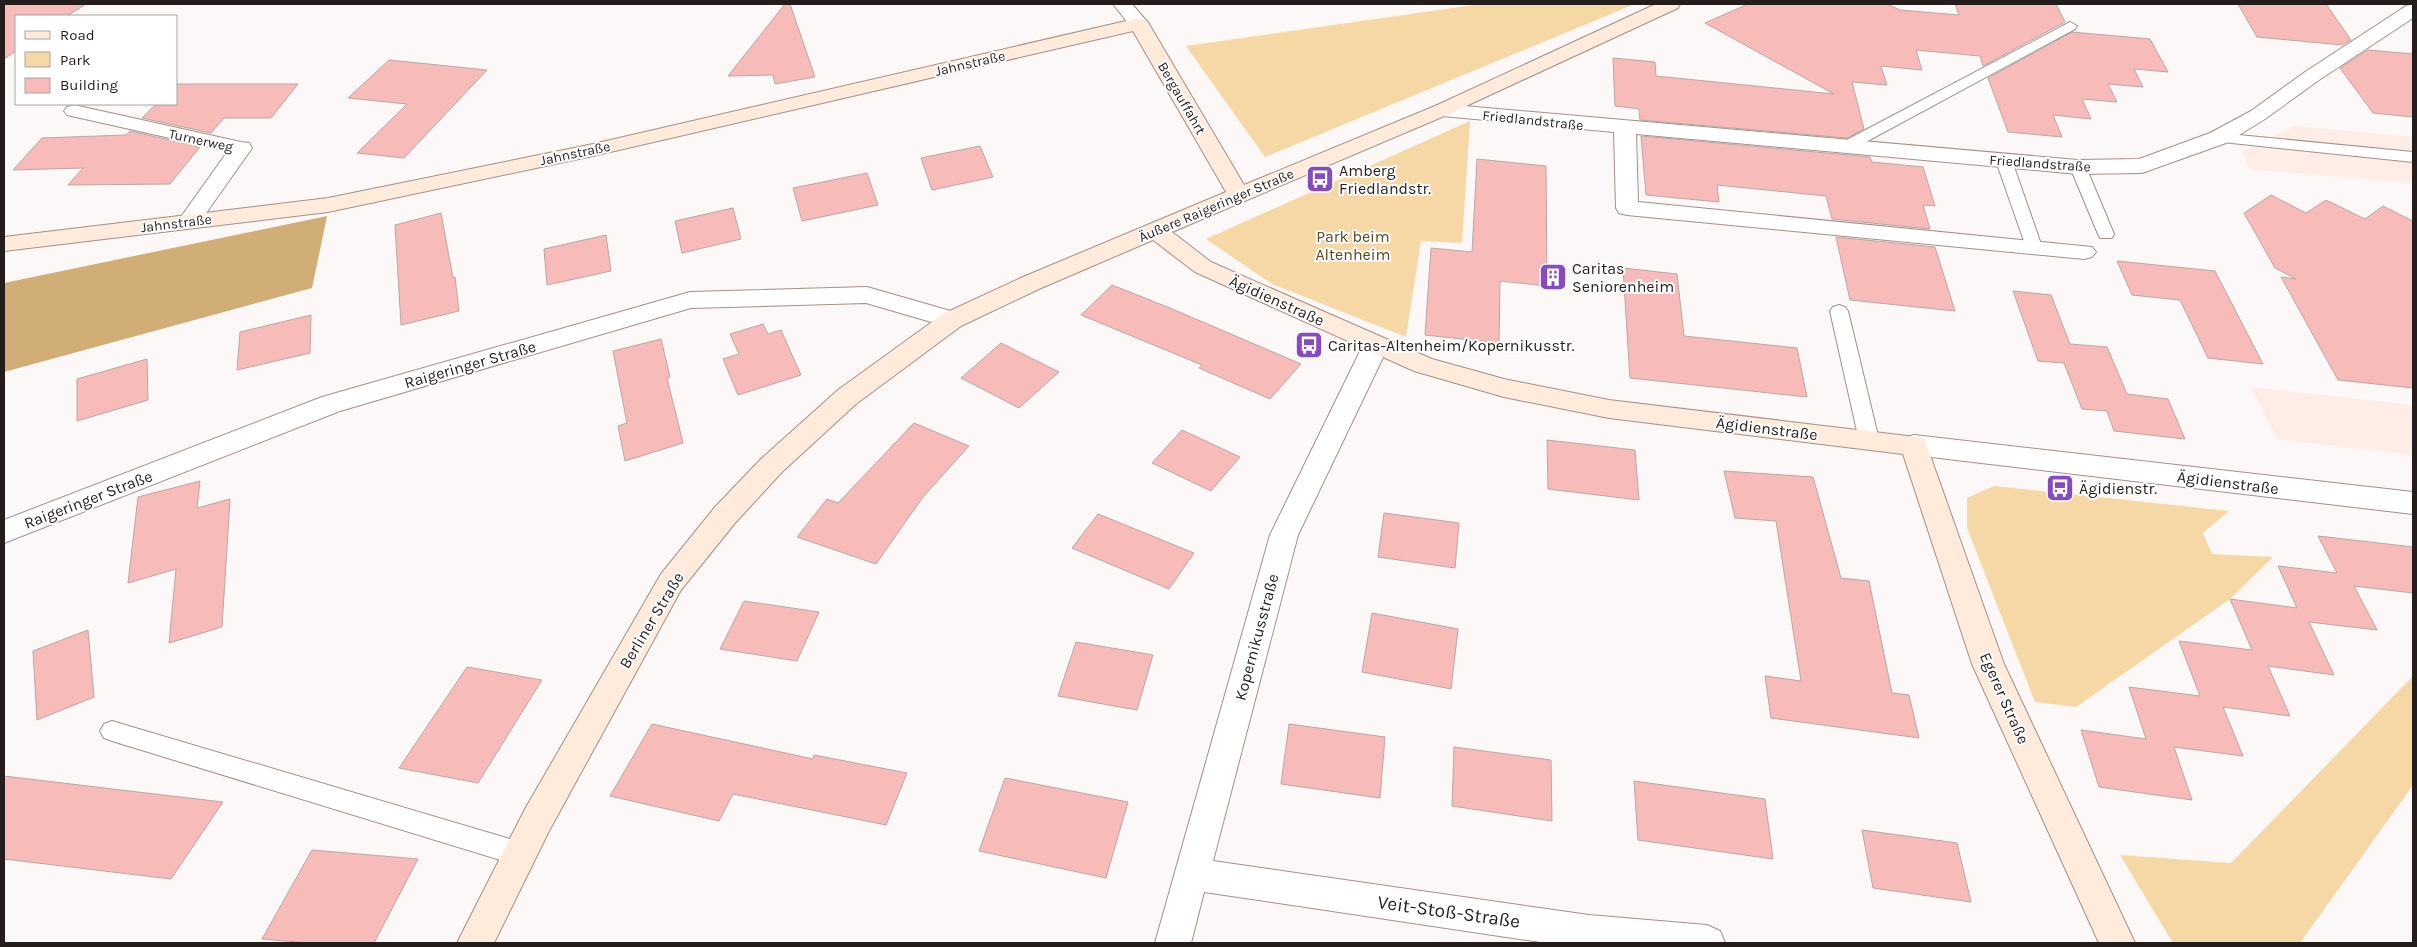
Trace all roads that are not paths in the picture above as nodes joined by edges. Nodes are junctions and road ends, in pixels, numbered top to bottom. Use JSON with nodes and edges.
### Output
{"nodes":[{"id":1,"x":1122,"y":4,"type":"edge"},
{"id":2,"x":1671,"y":4,"type":"edge"},
{"id":3,"x":2413,"y":10,"type":"edge"},
{"id":4,"x":1139,"y":24,"type":"junction"},
{"id":5,"x":2070,"y":26,"type":"dead end"},
{"id":6,"x":1442,"y":110,"type":"junction"},
{"id":7,"x":74,"y":111,"type":"dead end"},
{"id":8,"x":1625,"y":128,"type":"junction"},
{"id":9,"x":2218,"y":138,"type":"junction"},
{"id":10,"x":1845,"y":147,"type":"junction"},
{"id":11,"x":2413,"y":157,"type":"edge"},
{"id":12,"x":2004,"y":161,"type":"junction"},
{"id":13,"x":2078,"y":167,"type":"junction"},
{"id":14,"x":1239,"y":195,"type":"junction"},
{"id":15,"x":189,"y":221,"type":"junction"},
{"id":16,"x":1155,"y":231,"type":"junction"},
{"id":17,"x":2106,"y":234,"type":"dead end"},
{"id":18,"x":4,"y":244,"type":"edge"},
{"id":19,"x":2034,"y":247,"type":"junction"},
{"id":20,"x":2084,"y":252,"type":"dead end"},
{"id":21,"x":1839,"y":311,"type":"dead end"},
{"id":22,"x":952,"y":320,"type":"junction"},
{"id":23,"x":1376,"y":345,"type":"junction"},
{"id":24,"x":1869,"y":440,"type":"junction"},
{"id":25,"x":1914,"y":445,"type":"junction"},
{"id":26,"x":2413,"y":503,"type":"edge"},
{"id":27,"x":4,"y":532,"type":"edge"},
{"id":28,"x":112,"y":731,"type":"dead end"},
{"id":29,"x":520,"y":854,"type":"junction"},
{"id":30,"x":1192,"y":874,"type":"junction"},
{"id":31,"x":474,"y":943,"type":"edge"},
{"id":32,"x":1173,"y":943,"type":"edge"},
{"id":33,"x":1707,"y":943,"type":"edge"},
{"id":34,"x":2117,"y":943,"type":"edge"}],
"edges":[{"from":1,"to":4,"type":"street","name":"Bergauffahrt"},
{"from":2,"to":6,"type":"street","name":"Äußere Raigeringer Straße"},
{"from":3,"to":9,"type":"street","name":"Friedlandstraße"},
{"from":4,"to":14,"type":"street","name":"Bergauffahrt"},
{"from":4,"to":15,"type":"street","name":"Jahnstraße"},
{"from":5,"to":10,"type":"lane"},
{"from":6,"to":8,"type":"street","name":"Friedlandstraße"},
{"from":6,"to":14,"type":"street","name":"Äußere Raigeringer Straße"},
{"from":7,"to":15,"type":"street","name":"Turnerweg"},
{"from":8,"to":10,"type":"street","name":"Friedlandstraße"},
{"from":8,"to":19,"type":"street"},
{"from":9,"to":11,"type":"lane"},
{"from":9,"to":13,"type":"street","name":"Friedlandstraße"},
{"from":10,"to":12,"type":"street","name":"Friedlandstraße"},
{"from":12,"to":13,"type":"street","name":"Friedlandstraße"},
{"from":12,"to":19,"type":"lane"},
{"from":13,"to":17,"type":"lane"},
{"from":14,"to":16,"type":"street","name":"Äußere Raigeringer Straße"},
{"from":15,"to":18,"type":"street","name":"Jahnstraße"},
{"from":16,"to":22,"type":"street","name":"Äußere Raigeringer Straße"},
{"from":16,"to":23,"type":"street","name":"Ägidienstraße"},
{"from":19,"to":20,"type":"street"},
{"from":21,"to":24,"type":"lane"},
{"from":22,"to":27,"type":"street","name":"Raigeringer Straße"},
{"from":22,"to":29,"type":"street","name":"Berliner Straße"},
{"from":23,"to":24,"type":"street","name":"Ägidienstraße"},
{"from":23,"to":30,"type":"street","name":"Kopernikusstraße"},
{"from":24,"to":25,"type":"street","name":"Ägidienstraße"},
{"from":25,"to":26,"type":"street","name":"Ägidienstraße"},
{"from":25,"to":34,"type":"street","name":"Egerer Straße"},
{"from":28,"to":29,"type":"lane"},
{"from":29,"to":31,"type":"street","name":"Berliner Straße"},
{"from":30,"to":32,"type":"street","name":"Kopernikusstraße"},
{"from":30,"to":33,"type":"street","name":"Veit-Stoß-Straße"}]}
